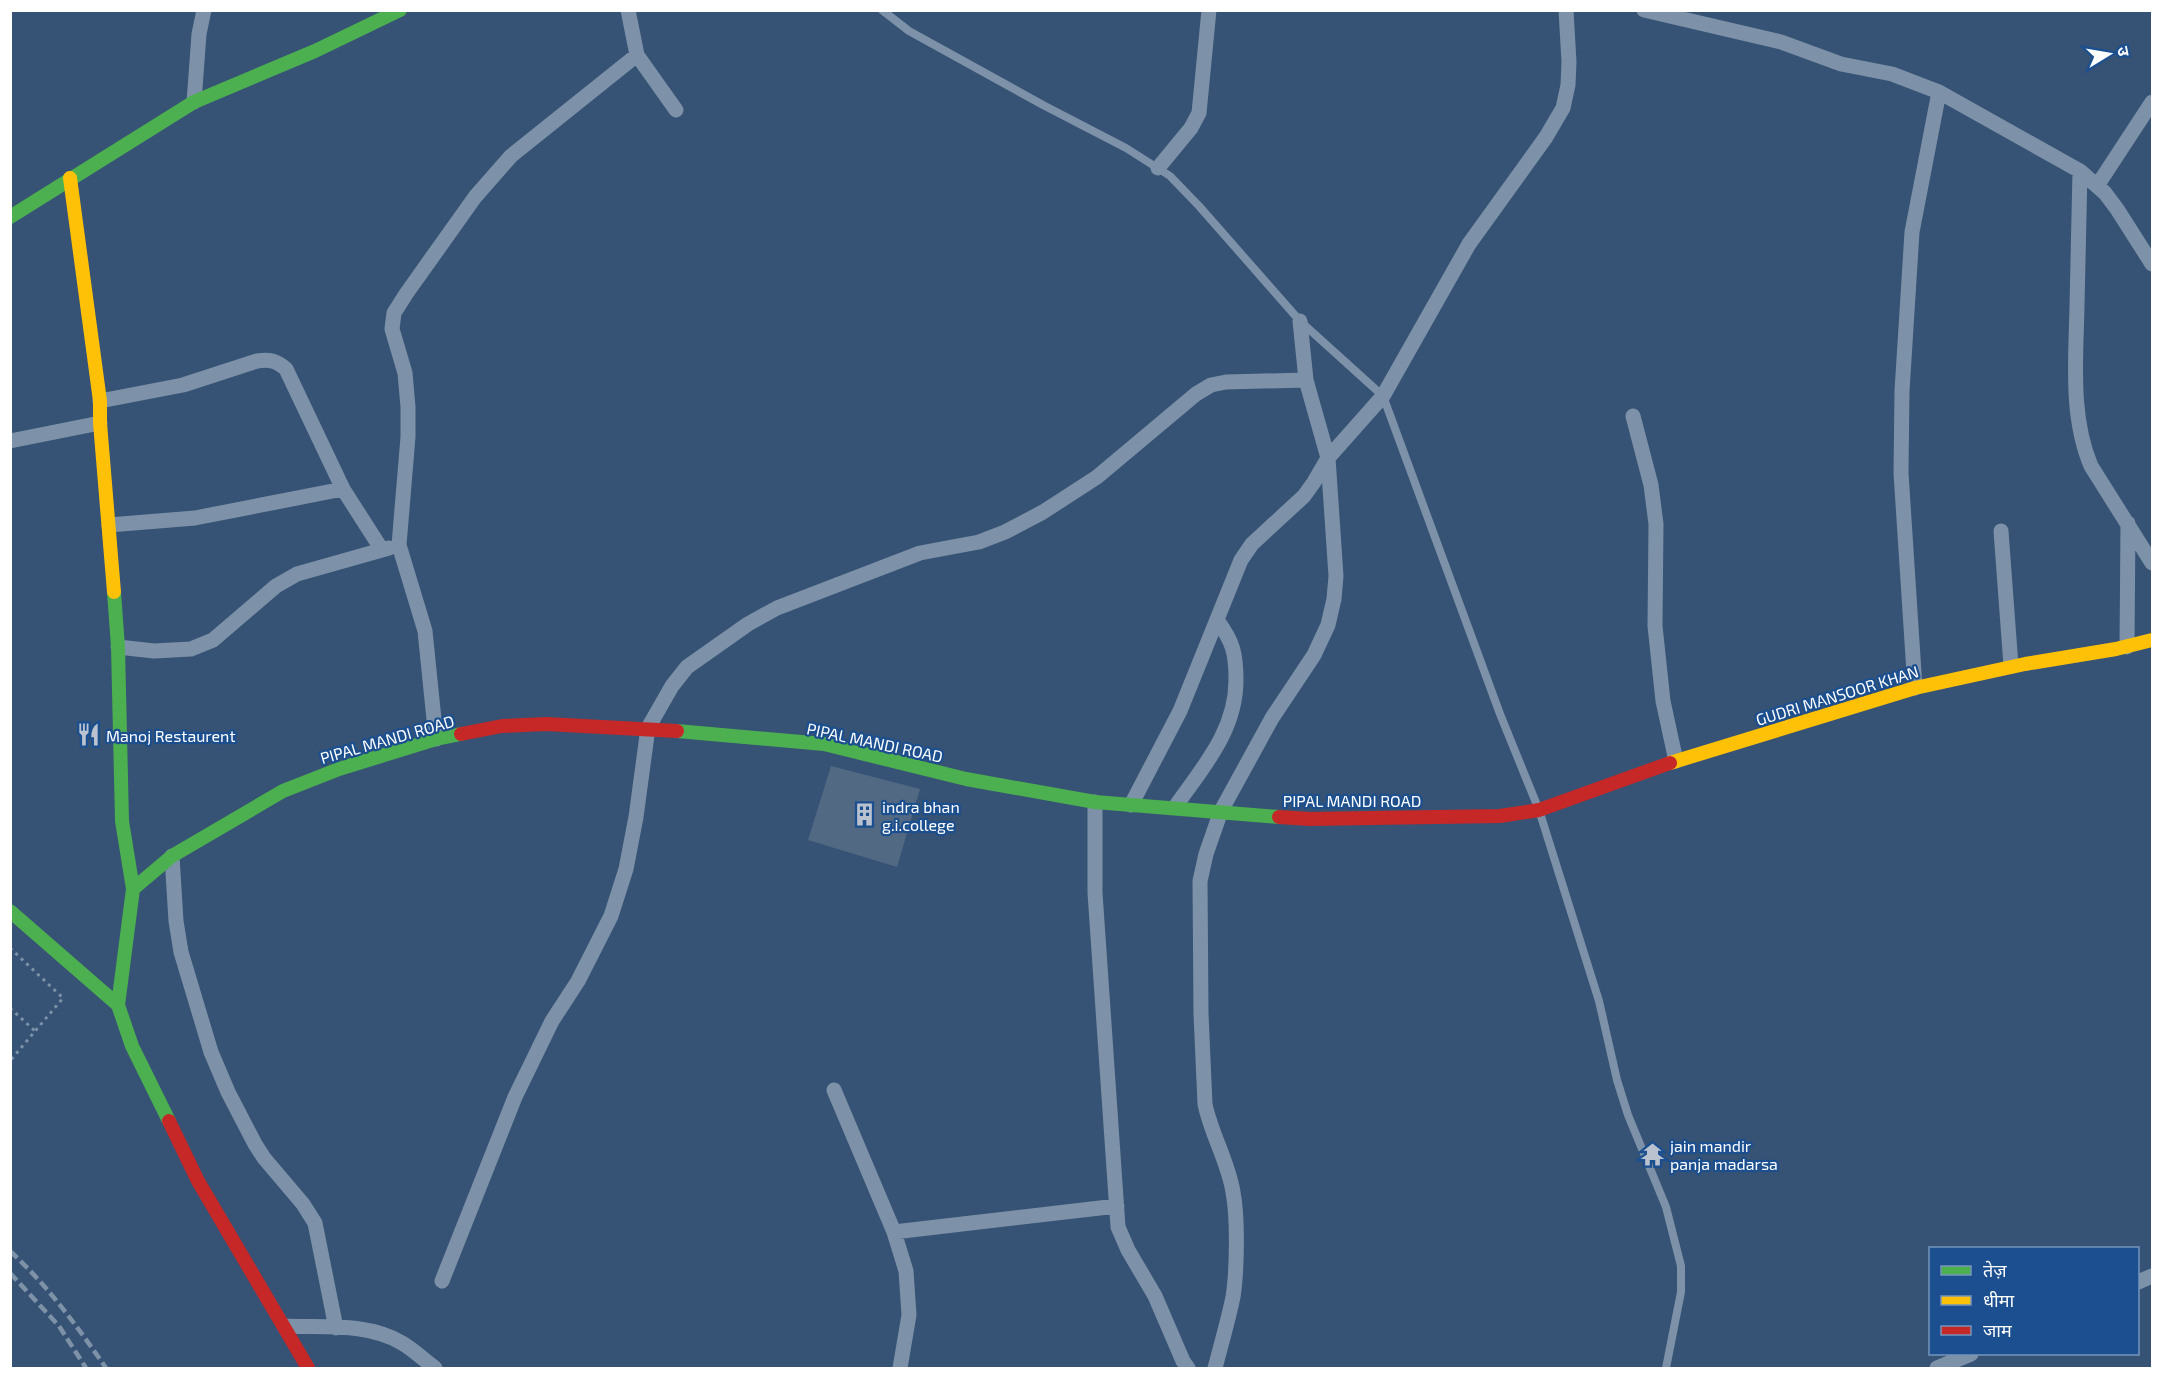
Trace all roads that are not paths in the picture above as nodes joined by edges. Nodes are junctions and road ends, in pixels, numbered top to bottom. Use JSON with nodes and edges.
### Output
{"nodes":[{"id":1,"x":204,"y":10,"type":"edge"},
{"id":2,"x":400,"y":10,"type":"edge"},
{"id":3,"x":628,"y":10,"type":"edge"},
{"id":4,"x":882,"y":10,"type":"edge"},
{"id":5,"x":1209,"y":10,"type":"edge"},
{"id":6,"x":1566,"y":10,"type":"edge"},
{"id":7,"x":1644,"y":10,"type":"edge"},
{"id":8,"x":637,"y":55,"type":"junction"},
{"id":9,"x":1939,"y":92,"type":"junction"},
{"id":10,"x":194,"y":102,"type":"junction"},
{"id":11,"x":2152,"y":102,"type":"edge"},
{"id":12,"x":676,"y":110,"type":"dead end"},
{"id":13,"x":1158,"y":168,"type":"junction"},
{"id":14,"x":2080,"y":171,"type":"junction"},
{"id":15,"x":70,"y":178,"type":"junction"},
{"id":16,"x":2097,"y":186,"type":"junction"},
{"id":17,"x":10,"y":217,"type":"edge"},
{"id":18,"x":2152,"y":264,"type":"edge"},
{"id":19,"x":1300,"y":321,"type":"junction"},
{"id":20,"x":1306,"y":380,"type":"junction"},
{"id":21,"x":1383,"y":396,"type":"junction"},
{"id":22,"x":100,"y":401,"type":"junction"},
{"id":23,"x":1633,"y":416,"type":"dead end"},
{"id":24,"x":100,"y":423,"type":"junction"},
{"id":25,"x":10,"y":441,"type":"edge"},
{"id":26,"x":1328,"y":458,"type":"junction"},
{"id":27,"x":343,"y":489,"type":"junction"},
{"id":28,"x":2128,"y":523,"type":"junction"},
{"id":29,"x":109,"y":525,"type":"junction"},
{"id":30,"x":2001,"y":531,"type":"dead end"},
{"id":31,"x":399,"y":545,"type":"junction"},
{"id":32,"x":382,"y":550,"type":"junction"},
{"id":33,"x":2152,"y":563,"type":"edge"},
{"id":34,"x":1217,"y":620,"type":"junction"},
{"id":35,"x":2151,"y":642,"type":"edge"},
{"id":36,"x":2127,"y":646,"type":"junction"},
{"id":37,"x":118,"y":647,"type":"junction"},
{"id":38,"x":2011,"y":666,"type":"junction"},
{"id":39,"x":1915,"y":688,"type":"junction"},
{"id":40,"x":648,"y":728,"type":"junction"},
{"id":41,"x":436,"y":739,"type":"junction"},
{"id":42,"x":1676,"y":761,"type":"junction"},
{"id":43,"x":1095,"y":802,"type":"junction"},
{"id":44,"x":1131,"y":805,"type":"junction"},
{"id":45,"x":1175,"y":807,"type":"junction"},
{"id":46,"x":1539,"y":810,"type":"junction"},
{"id":47,"x":1221,"y":812,"type":"junction"},
{"id":48,"x":172,"y":856,"type":"junction"},
{"id":49,"x":133,"y":889,"type":"junction"},
{"id":50,"x":10,"y":911,"type":"edge"},
{"id":51,"x":118,"y":1005,"type":"junction"},
{"id":52,"x":834,"y":1089,"type":"dead end"},
{"id":53,"x":1117,"y":1206,"type":"junction"},
{"id":54,"x":894,"y":1232,"type":"junction"},
{"id":55,"x":442,"y":1281,"type":"dead end"},
{"id":56,"x":284,"y":1326,"type":"junction"},
{"id":57,"x":336,"y":1328,"type":"junction"},
{"id":58,"x":1966,"y":1355,"type":"edge"},
{"id":59,"x":309,"y":1368,"type":"edge"},
{"id":60,"x":435,"y":1368,"type":"edge"},
{"id":61,"x":900,"y":1368,"type":"edge"},
{"id":62,"x":1188,"y":1368,"type":"edge"},
{"id":63,"x":1215,"y":1368,"type":"edge"},
{"id":64,"x":1666,"y":1368,"type":"edge"},
{"id":65,"x":1937,"y":1368,"type":"edge"}],
"edges":[{"from":1,"to":10,"type":"street"},
{"from":2,"to":10,"type":"street"},
{"from":3,"to":8,"type":"street"},
{"from":4,"to":13,"type":"lane"},
{"from":5,"to":13,"type":"street"},
{"from":6,"to":21,"type":"street"},
{"from":7,"to":9,"type":"street"},
{"from":8,"to":12,"type":"street"},
{"from":8,"to":31,"type":"street"},
{"from":9,"to":14,"type":"street"},
{"from":9,"to":39,"type":"street"},
{"from":10,"to":15,"type":"street"},
{"from":11,"to":16,"type":"street"},
{"from":13,"to":19,"type":"lane"},
{"from":14,"to":16,"type":"street"},
{"from":14,"to":28,"type":"street"},
{"from":15,"to":17,"type":"street"},
{"from":15,"to":22,"type":"street"},
{"from":16,"to":18,"type":"street"},
{"from":19,"to":20,"type":"street"},
{"from":19,"to":21,"type":"lane"},
{"from":20,"to":26,"type":"street"},
{"from":20,"to":40,"type":"street"},
{"from":21,"to":26,"type":"street"},
{"from":21,"to":46,"type":"lane"},
{"from":22,"to":24,"type":"street"},
{"from":22,"to":27,"type":"street"},
{"from":23,"to":42,"type":"street"},
{"from":24,"to":25,"type":"street"},
{"from":24,"to":29,"type":"street"},
{"from":26,"to":34,"type":"street"},
{"from":26,"to":47,"type":"street"},
{"from":27,"to":29,"type":"street"},
{"from":27,"to":32,"type":"street"},
{"from":28,"to":33,"type":"street"},
{"from":28,"to":36,"type":"street"},
{"from":29,"to":37,"type":"street"},
{"from":30,"to":38,"type":"street"},
{"from":31,"to":32,"type":"street"},
{"from":31,"to":41,"type":"street"},
{"from":32,"to":37,"type":"street"},
{"from":34,"to":44,"type":"street"},
{"from":34,"to":45,"type":"street"},
{"from":35,"to":36,"type":"street","name":"GUDRI MANSOOR KHAN"},
{"from":36,"to":38,"type":"street","name":"GUDRI MANSOOR KHAN"},
{"from":37,"to":49,"type":"street"},
{"from":38,"to":39,"type":"street","name":"GUDRI MANSOOR KHAN"},
{"from":39,"to":42,"type":"street","name":"GUDRI MANSOOR KHAN"},
{"from":40,"to":41,"type":"street","name":"PIPAL MANDI ROAD"},
{"from":40,"to":43,"type":"street","name":"PIPAL MANDI ROAD"},
{"from":40,"to":55,"type":"street"},
{"from":41,"to":48,"type":"street","name":"PIPAL MANDI ROAD"},
{"from":42,"to":46,"type":"street","name":"GUDRI MANSOOR KHAN"},
{"from":43,"to":44,"type":"street","name":"PIPAL MANDI ROAD"},
{"from":43,"to":53,"type":"street"},
{"from":44,"to":45,"type":"street","name":"PIPAL MANDI ROAD"},
{"from":45,"to":47,"type":"street","name":"PIPAL MANDI ROAD"},
{"from":46,"to":47,"type":"street","name":"PIPAL MANDI ROAD"},
{"from":46,"to":64,"type":"lane"},
{"from":47,"to":63,"type":"street"},
{"from":48,"to":49,"type":"street","name":"PIPAL MANDI ROAD"},
{"from":48,"to":57,"type":"street"},
{"from":49,"to":51,"type":"street"},
{"from":50,"to":51,"type":"street"},
{"from":51,"to":56,"type":"street"},
{"from":52,"to":54,"type":"street"},
{"from":53,"to":54,"type":"street"},
{"from":53,"to":62,"type":"street"},
{"from":54,"to":61,"type":"street"},
{"from":56,"to":57,"type":"street"},
{"from":56,"to":59,"type":"street"},
{"from":57,"to":60,"type":"street"},
{"from":58,"to":65,"type":"street"}]}
